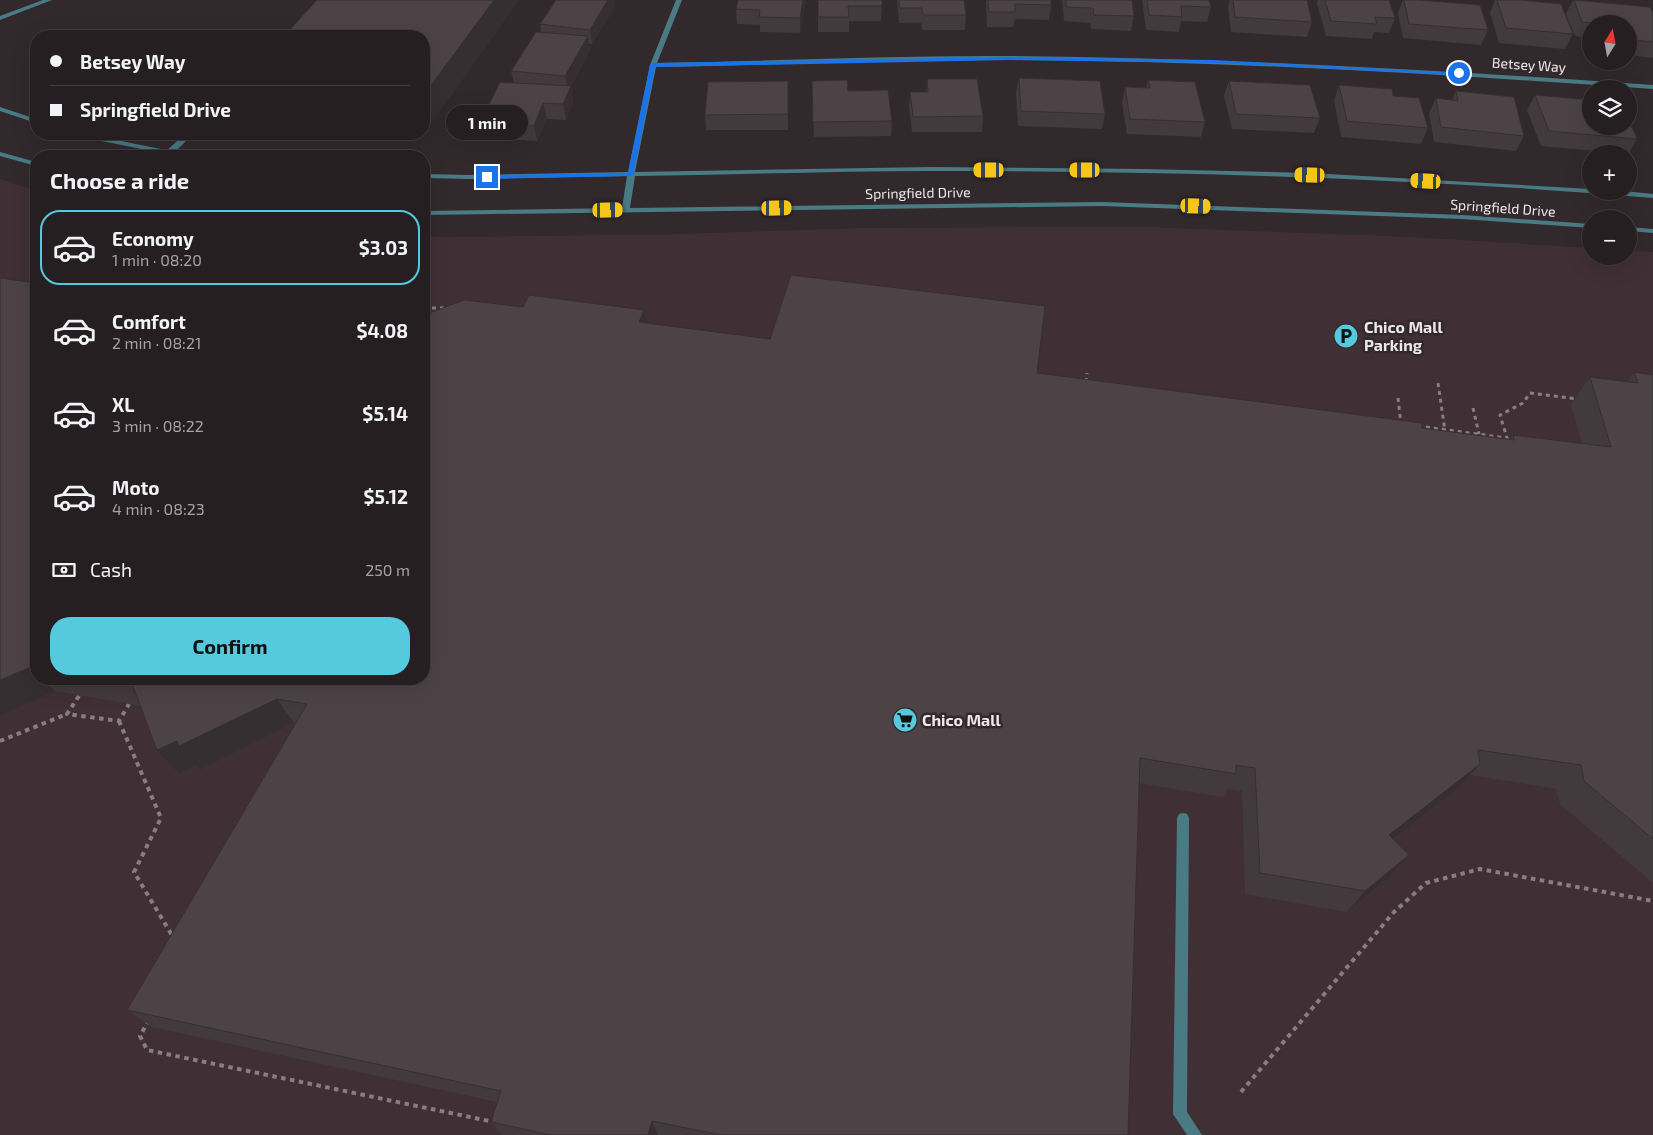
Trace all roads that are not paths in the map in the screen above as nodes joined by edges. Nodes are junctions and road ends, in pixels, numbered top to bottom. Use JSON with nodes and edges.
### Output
{"nodes":[{"id":1,"x":49,"y":0,"type":"edge"},
{"id":2,"x":679,"y":0,"type":"edge"},
{"id":3,"x":0,"y":18,"type":"edge"},
{"id":4,"x":653,"y":65,"type":"junction"},
{"id":5,"x":1653,"y":87,"type":"edge"},
{"id":6,"x":0,"y":109,"type":"edge"},
{"id":7,"x":30,"y":119,"type":"edge"},
{"id":8,"x":106,"y":140,"type":"edge"},
{"id":9,"x":183,"y":140,"type":"edge"},
{"id":10,"x":154,"y":150,"type":"edge"},
{"id":11,"x":172,"y":150,"type":"edge"},
{"id":12,"x":0,"y":154,"type":"edge"},
{"id":13,"x":30,"y":162,"type":"edge"},
{"id":14,"x":631,"y":175,"type":"junction"},
{"id":15,"x":430,"y":176,"type":"edge"},
{"id":16,"x":1582,"y":190,"type":"edge"},
{"id":17,"x":1637,"y":195,"type":"edge"},
{"id":18,"x":1653,"y":196,"type":"edge"},
{"id":19,"x":626,"y":210,"type":"junction"},
{"id":20,"x":430,"y":213,"type":"edge"},
{"id":21,"x":1582,"y":225,"type":"edge"},
{"id":22,"x":1637,"y":230,"type":"edge"},
{"id":23,"x":1653,"y":231,"type":"edge"},
{"id":24,"x":1183,"y":818,"type":"dead end"},
{"id":25,"x":1195,"y":1135,"type":"edge"}],
"edges":[{"from":1,"to":3,"type":"street"},
{"from":2,"to":4,"type":"street"},
{"from":4,"to":5,"type":"street","name":"Betsey Way"},
{"from":4,"to":14,"type":"street"},
{"from":6,"to":7,"type":"street"},
{"from":8,"to":10,"type":"street"},
{"from":9,"to":11,"type":"street"},
{"from":12,"to":13,"type":"street"},
{"from":14,"to":15,"type":"street","name":"Springfield Drive"},
{"from":14,"to":16,"type":"street","name":"Springfield Drive"},
{"from":14,"to":19,"type":"street"},
{"from":17,"to":18,"type":"street","name":"Springfield Drive"},
{"from":19,"to":20,"type":"street","name":"Springfield Drive"},
{"from":19,"to":21,"type":"street","name":"Springfield Drive"},
{"from":22,"to":23,"type":"street"},
{"from":24,"to":25,"type":"street"}]}
